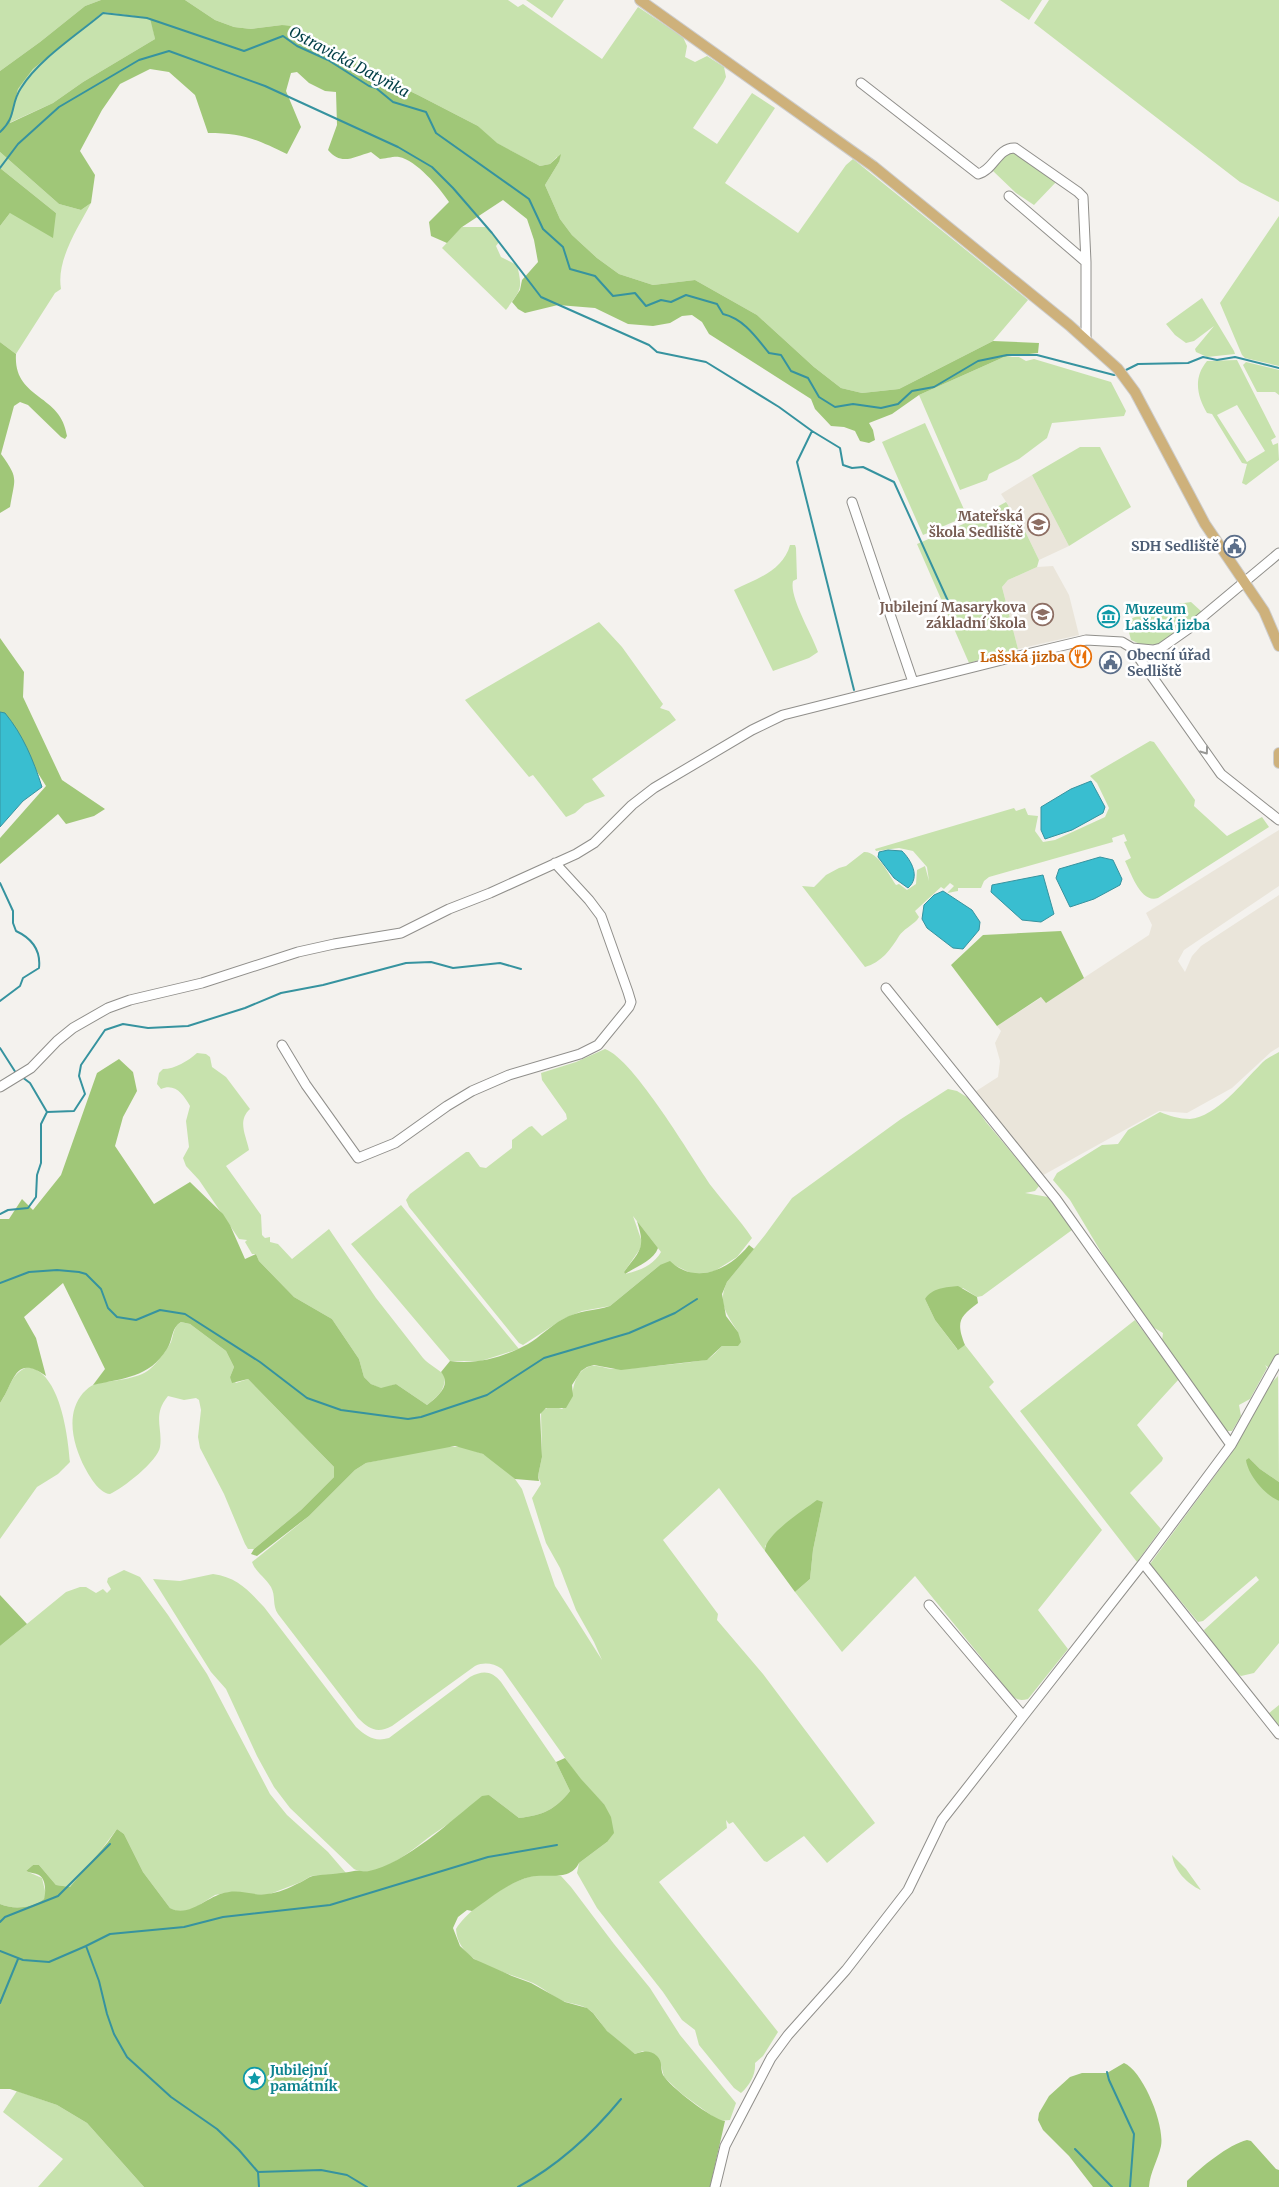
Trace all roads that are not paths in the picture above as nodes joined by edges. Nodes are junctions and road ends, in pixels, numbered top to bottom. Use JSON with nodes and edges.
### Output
{"nodes":[{"id":1,"x":640,"y":0,"type":"edge"},
{"id":2,"x":861,"y":83,"type":"dead end"},
{"id":3,"x":1009,"y":196,"type":"dead end"},
{"id":4,"x":1086,"y":262,"type":"junction"},
{"id":5,"x":1086,"y":338,"type":"junction"},
{"id":6,"x":852,"y":502,"type":"dead end"},
{"id":7,"x":1279,"y":553,"type":"edge"},
{"id":8,"x":1246,"y":582,"type":"junction"},
{"id":9,"x":1279,"y":646,"type":"edge"},
{"id":10,"x":1132,"y":648,"type":"junction"},
{"id":11,"x":913,"y":682,"type":"junction"},
{"id":12,"x":1279,"y":753,"type":"edge"},
{"id":13,"x":1279,"y":763,"type":"edge"},
{"id":14,"x":1279,"y":820,"type":"edge"},
{"id":15,"x":555,"y":862,"type":"junction"},
{"id":16,"x":886,"y":988,"type":"dead end"},
{"id":17,"x":282,"y":1045,"type":"dead end"},
{"id":18,"x":0,"y":1087,"type":"edge"},
{"id":19,"x":1279,"y":1359,"type":"edge"},
{"id":20,"x":1231,"y":1445,"type":"junction"},
{"id":21,"x":1143,"y":1563,"type":"junction"},
{"id":22,"x":928,"y":1605,"type":"dead end"},
{"id":23,"x":1023,"y":1716,"type":"junction"},
{"id":24,"x":1279,"y":1734,"type":"edge"},
{"id":25,"x":715,"y":2187,"type":"edge"}],
"edges":[{"from":1,"to":5,"type":"main road"},
{"from":2,"to":4,"type":"street"},
{"from":3,"to":4,"type":"street"},
{"from":4,"to":5,"type":"street"},
{"from":5,"to":8,"type":"main road"},
{"from":6,"to":11,"type":"street"},
{"from":7,"to":8,"type":"street"},
{"from":8,"to":9,"type":"main road"},
{"from":8,"to":10,"type":"street"},
{"from":10,"to":11,"type":"street"},
{"from":10,"to":14,"type":"street","one_way":true},
{"from":11,"to":15,"type":"street"},
{"from":12,"to":13,"type":"main road"},
{"from":15,"to":17,"type":"street"},
{"from":15,"to":18,"type":"street"},
{"from":16,"to":20,"type":"street"},
{"from":19,"to":20,"type":"street"},
{"from":20,"to":21,"type":"street"},
{"from":21,"to":23,"type":"street"},
{"from":21,"to":24,"type":"street"},
{"from":22,"to":23,"type":"street"},
{"from":23,"to":25,"type":"street"}]}
